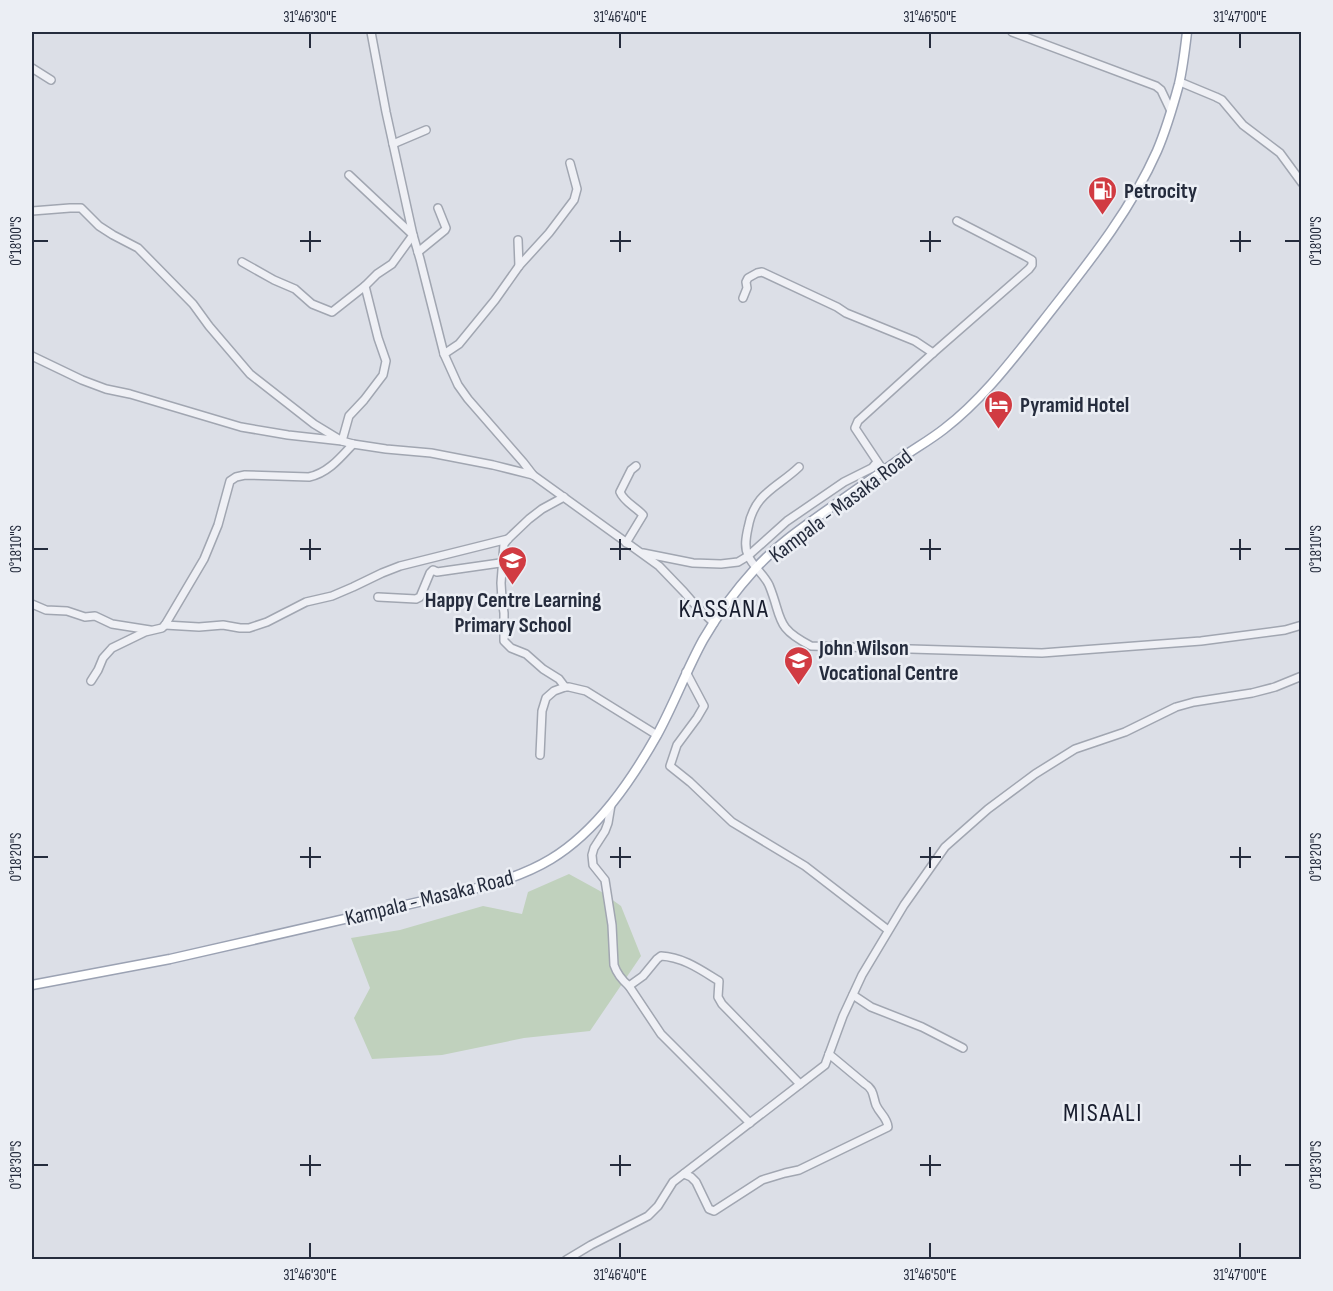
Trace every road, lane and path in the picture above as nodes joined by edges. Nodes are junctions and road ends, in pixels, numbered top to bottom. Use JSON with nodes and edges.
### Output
{"nodes":[{"id":1,"x":371,"y":32,"type":"edge"},
{"id":2,"x":1012,"y":32,"type":"edge"},
{"id":3,"x":1187,"y":32,"type":"edge"},
{"id":4,"x":32,"y":68,"type":"edge"},
{"id":5,"x":51,"y":80,"type":"dead end"},
{"id":6,"x":1180,"y":82,"type":"junction"},
{"id":7,"x":1171,"y":111,"type":"junction"},
{"id":8,"x":426,"y":130,"type":"dead end"},
{"id":9,"x":393,"y":144,"type":"junction"},
{"id":10,"x":570,"y":163,"type":"dead end"},
{"id":11,"x":349,"y":175,"type":"dead end"},
{"id":12,"x":1302,"y":183,"type":"edge"},
{"id":13,"x":438,"y":208,"type":"dead end"},
{"id":14,"x":32,"y":211,"type":"edge"},
{"id":15,"x":957,"y":221,"type":"dead end"},
{"id":16,"x":412,"y":235,"type":"junction"},
{"id":17,"x":518,"y":240,"type":"dead end"},
{"id":18,"x":418,"y":252,"type":"junction"},
{"id":19,"x":242,"y":262,"type":"dead end"},
{"id":20,"x":519,"y":266,"type":"junction"},
{"id":21,"x":365,"y":286,"type":"junction"},
{"id":22,"x":743,"y":298,"type":"dead end"},
{"id":23,"x":933,"y":353,"type":"junction"},
{"id":24,"x":444,"y":354,"type":"junction"},
{"id":25,"x":32,"y":356,"type":"edge"},
{"id":26,"x":342,"y":441,"type":"junction"},
{"id":27,"x":353,"y":444,"type":"junction"},
{"id":28,"x":878,"y":462,"type":"junction"},
{"id":29,"x":636,"y":466,"type":"dead end"},
{"id":30,"x":799,"y":466,"type":"dead end"},
{"id":31,"x":883,"y":470,"type":"junction"},
{"id":32,"x":533,"y":476,"type":"junction"},
{"id":33,"x":564,"y":497,"type":"junction"},
{"id":34,"x":507,"y":538,"type":"junction"},
{"id":35,"x":626,"y":543,"type":"junction"},
{"id":36,"x":641,"y":552,"type":"junction"},
{"id":37,"x":748,"y":556,"type":"junction"},
{"id":38,"x":504,"y":560,"type":"junction"},
{"id":39,"x":756,"y":568,"type":"junction"},
{"id":40,"x":378,"y":597,"type":"dead end"},
{"id":41,"x":32,"y":604,"type":"edge"},
{"id":42,"x":714,"y":623,"type":"junction"},
{"id":43,"x":165,"y":625,"type":"junction"},
{"id":44,"x":1302,"y":625,"type":"edge"},
{"id":45,"x":150,"y":630,"type":"junction"},
{"id":46,"x":686,"y":672,"type":"junction"},
{"id":47,"x":1302,"y":676,"type":"edge"},
{"id":48,"x":91,"y":681,"type":"dead end"},
{"id":49,"x":565,"y":687,"type":"junction"},
{"id":50,"x":657,"y":735,"type":"junction"},
{"id":51,"x":540,"y":755,"type":"dead end"},
{"id":52,"x":611,"y":805,"type":"junction"},
{"id":53,"x":888,"y":930,"type":"junction"},
{"id":54,"x":32,"y":985,"type":"edge"},
{"id":55,"x":629,"y":986,"type":"junction"},
{"id":56,"x":853,"y":996,"type":"junction"},
{"id":57,"x":963,"y":1048,"type":"dead end"},
{"id":58,"x":829,"y":1054,"type":"junction"},
{"id":59,"x":801,"y":1084,"type":"junction"},
{"id":60,"x":750,"y":1123,"type":"junction"},
{"id":61,"x":684,"y":1173,"type":"junction"},
{"id":62,"x":566,"y":1260,"type":"edge"}],
"edges":[{"from":1,"to":9,"type":"street"},
{"from":2,"to":7,"type":"street"},
{"from":3,"to":6,"type":"main road","name":"Kampala - Masaka Road"},
{"from":4,"to":5,"type":"street"},
{"from":6,"to":7,"type":"main road","name":"Kampala - Masaka Road"},
{"from":6,"to":12,"type":"street"},
{"from":7,"to":31,"type":"main road","name":"Kampala - Masaka Road"},
{"from":8,"to":9,"type":"street"},
{"from":9,"to":16,"type":"street"},
{"from":10,"to":20,"type":"street"},
{"from":11,"to":16,"type":"street"},
{"from":13,"to":18,"type":"street"},
{"from":14,"to":26,"type":"street"},
{"from":15,"to":23,"type":"street"},
{"from":16,"to":18,"type":"street"},
{"from":16,"to":21,"type":"street"},
{"from":17,"to":20,"type":"street"},
{"from":18,"to":24,"type":"street"},
{"from":19,"to":21,"type":"street"},
{"from":20,"to":24,"type":"street"},
{"from":21,"to":26,"type":"street"},
{"from":22,"to":23,"type":"street"},
{"from":23,"to":28,"type":"street"},
{"from":24,"to":32,"type":"street"},
{"from":25,"to":26,"type":"street"},
{"from":26,"to":27,"type":"street"},
{"from":27,"to":32,"type":"street"},
{"from":27,"to":43,"type":"street"},
{"from":28,"to":31,"type":"street"},
{"from":28,"to":37,"type":"street"},
{"from":29,"to":35,"type":"street"},
{"from":30,"to":37,"type":"street"},
{"from":31,"to":39,"type":"main road","name":"Kampala - Masaka Road"},
{"from":32,"to":33,"type":"street"},
{"from":33,"to":34,"type":"street"},
{"from":33,"to":35,"type":"street"},
{"from":34,"to":38,"type":"street"},
{"from":34,"to":43,"type":"street"},
{"from":35,"to":36,"type":"street"},
{"from":36,"to":37,"type":"street"},
{"from":36,"to":42,"type":"street"},
{"from":37,"to":39,"type":"street"},
{"from":38,"to":40,"type":"street"},
{"from":38,"to":49,"type":"street"},
{"from":39,"to":42,"type":"main road","name":"Kampala - Masaka Road"},
{"from":39,"to":44,"type":"street"},
{"from":41,"to":45,"type":"street"},
{"from":42,"to":46,"type":"main road","name":"Kampala - Masaka Road"},
{"from":43,"to":45,"type":"street"},
{"from":45,"to":48,"type":"street"},
{"from":46,"to":50,"type":"main road","name":"Kampala - Masaka Road"},
{"from":46,"to":53,"type":"street"},
{"from":47,"to":53,"type":"street"},
{"from":49,"to":50,"type":"street"},
{"from":49,"to":51,"type":"street"},
{"from":50,"to":52,"type":"main road","name":"Kampala - Masaka Road"},
{"from":52,"to":54,"type":"main road","name":"Kampala - Masaka Road"},
{"from":52,"to":55,"type":"street"},
{"from":53,"to":56,"type":"street"},
{"from":55,"to":59,"type":"street"},
{"from":55,"to":60,"type":"street"},
{"from":56,"to":57,"type":"street"},
{"from":56,"to":58,"type":"street"},
{"from":58,"to":59,"type":"street"},
{"from":58,"to":61,"type":"street"},
{"from":59,"to":60,"type":"street"},
{"from":60,"to":61,"type":"street"},
{"from":61,"to":62,"type":"street"}]}
